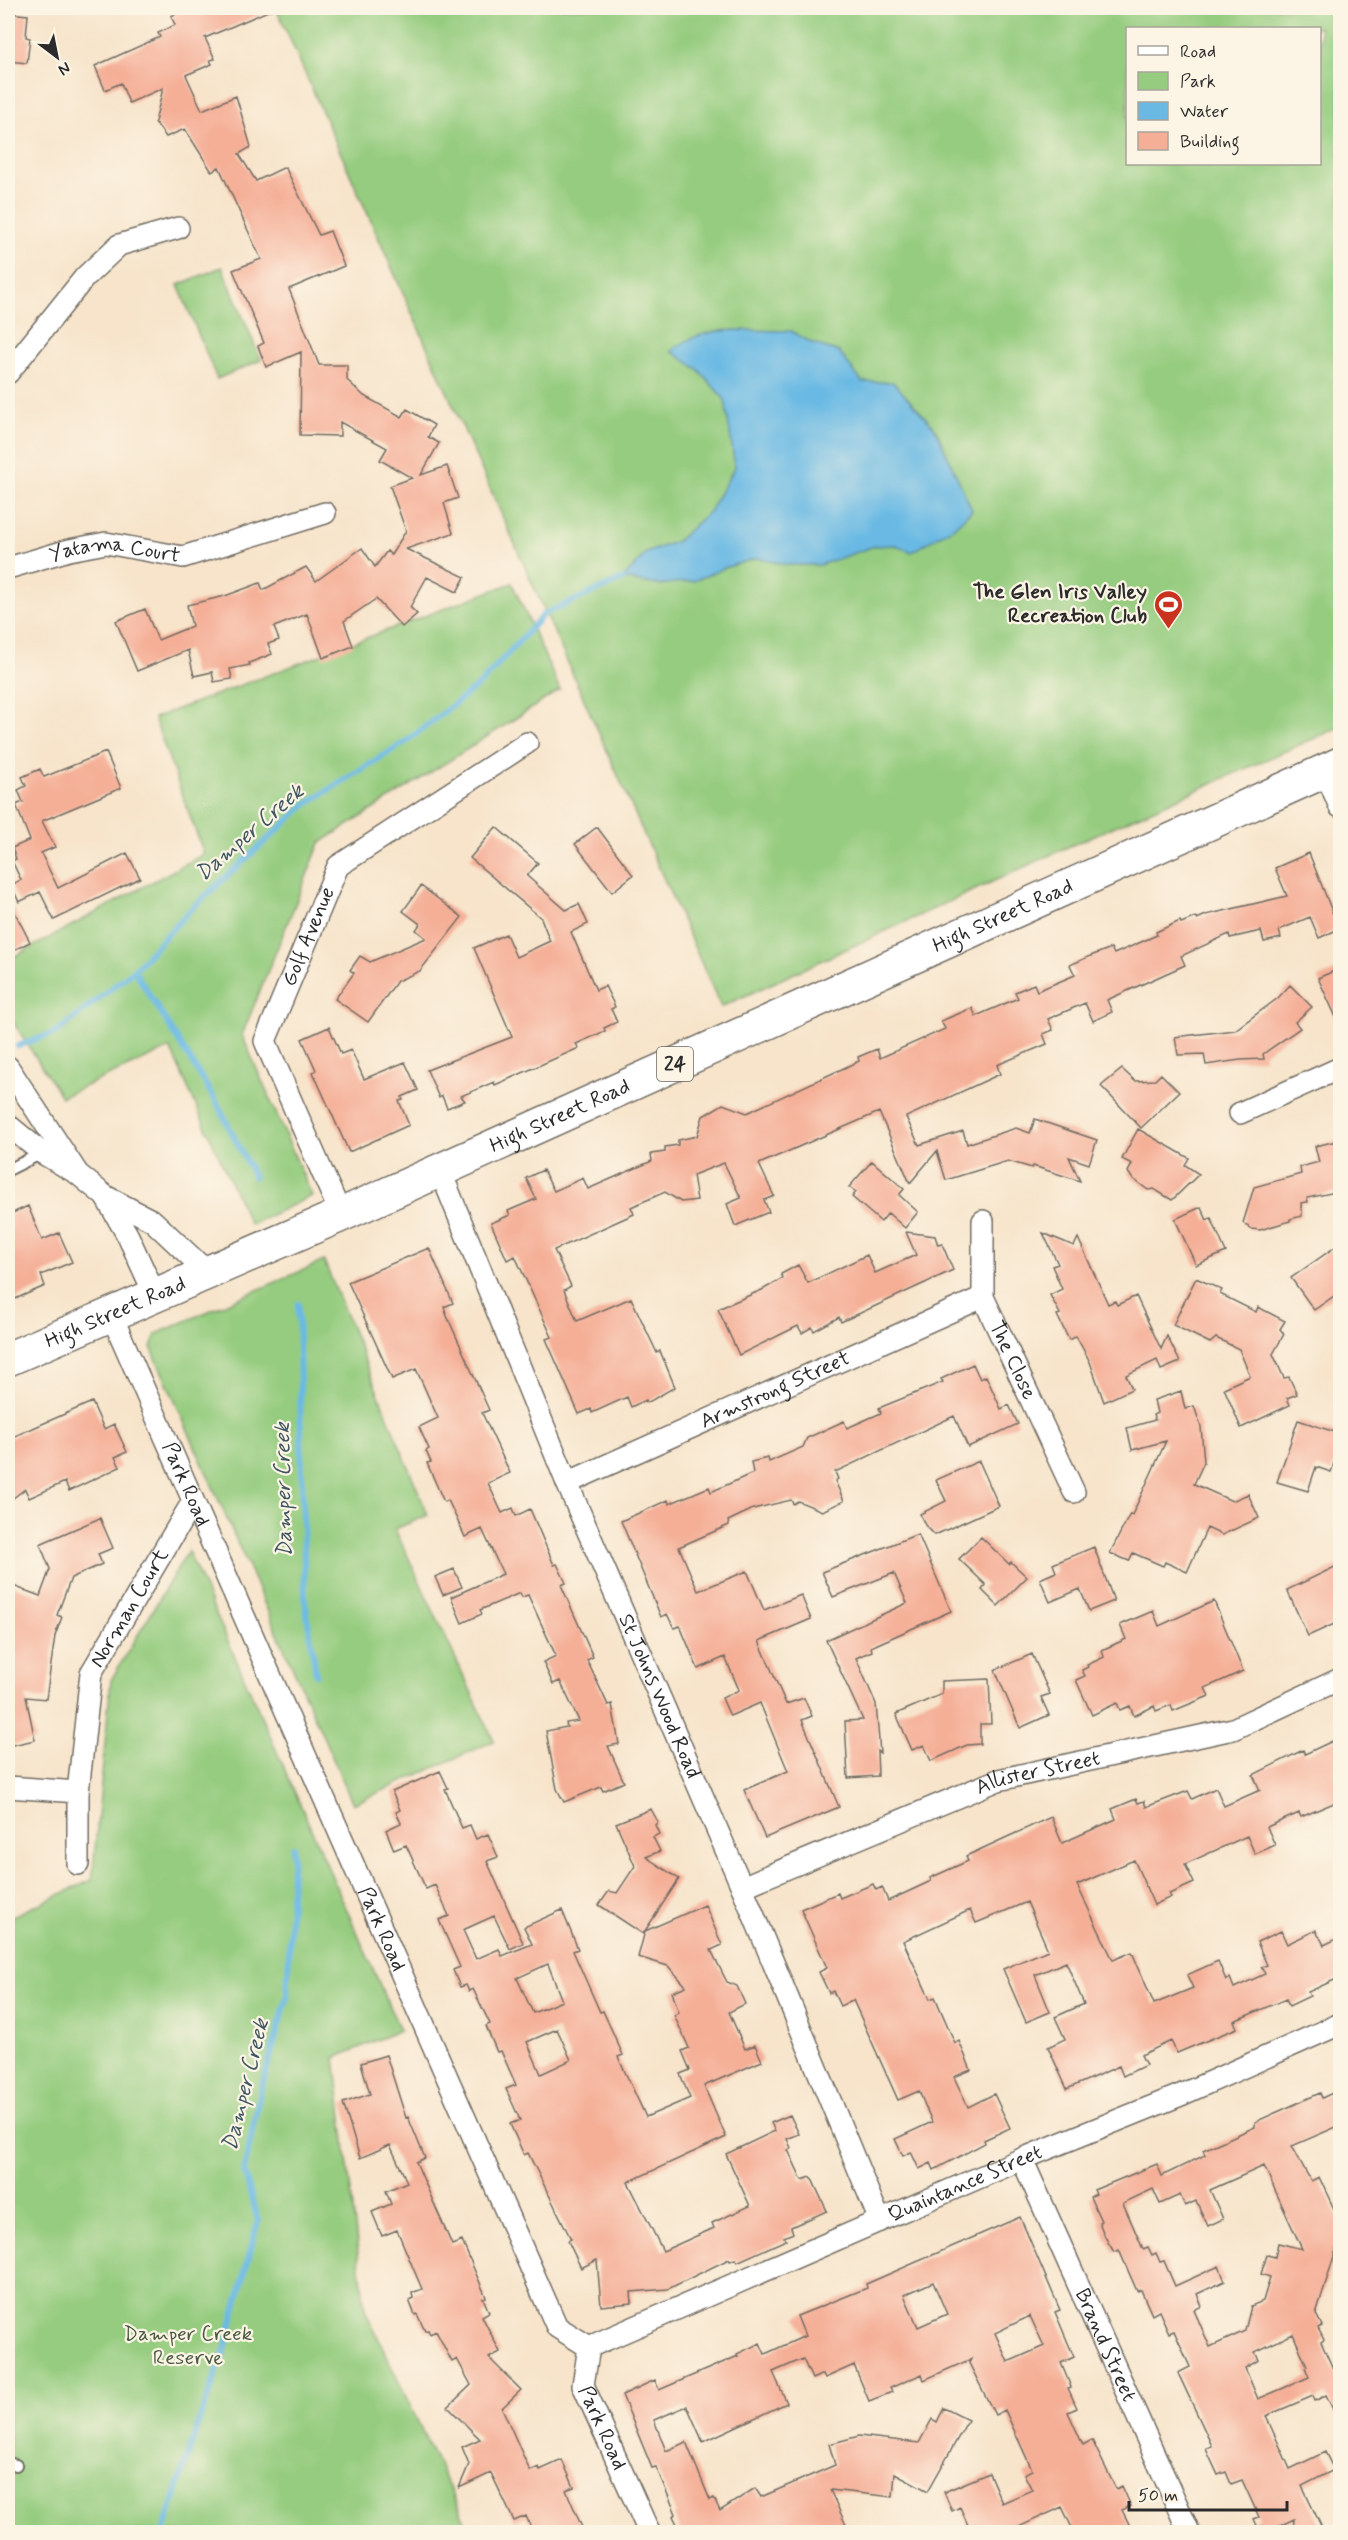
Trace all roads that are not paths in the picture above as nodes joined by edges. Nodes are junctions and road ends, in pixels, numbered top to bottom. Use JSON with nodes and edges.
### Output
{"nodes":[{"id":1,"x":178,"y":228,"type":"dead end"},
{"id":2,"x":8,"y":373,"type":"edge"},
{"id":3,"x":325,"y":513,"type":"dead end"},
{"id":4,"x":8,"y":568,"type":"edge"},
{"id":5,"x":526,"y":742,"type":"dead end"},
{"id":6,"x":1333,"y":767,"type":"edge"},
{"id":7,"x":1341,"y":807,"type":"edge"},
{"id":8,"x":8,"y":1067,"type":"edge"},
{"id":9,"x":1341,"y":1068,"type":"edge"},
{"id":10,"x":1240,"y":1113,"type":"dead end"},
{"id":11,"x":8,"y":1125,"type":"edge"},
{"id":12,"x":42,"y":1153,"type":"junction"},
{"id":13,"x":8,"y":1170,"type":"edge"},
{"id":14,"x":440,"y":1170,"type":"junction"},
{"id":15,"x":78,"y":1174,"type":"junction"},
{"id":16,"x":105,"y":1196,"type":"junction"},
{"id":17,"x":341,"y":1215,"type":"junction"},
{"id":18,"x":983,"y":1221,"type":"dead end"},
{"id":19,"x":207,"y":1272,"type":"junction"},
{"id":20,"x":155,"y":1295,"type":"junction"},
{"id":21,"x":983,"y":1297,"type":"junction"},
{"id":22,"x":111,"y":1314,"type":"junction"},
{"id":23,"x":8,"y":1359,"type":"edge"},
{"id":24,"x":567,"y":1483,"type":"junction"},
{"id":25,"x":1074,"y":1492,"type":"dead end"},
{"id":26,"x":193,"y":1501,"type":"junction"},
{"id":27,"x":1341,"y":1679,"type":"edge"},
{"id":28,"x":8,"y":1787,"type":"edge"},
{"id":29,"x":78,"y":1792,"type":"junction"},
{"id":30,"x":78,"y":1864,"type":"dead end"},
{"id":31,"x":742,"y":1887,"type":"junction"},
{"id":32,"x":1341,"y":2024,"type":"edge"},
{"id":33,"x":1022,"y":2159,"type":"junction"},
{"id":34,"x":880,"y":2220,"type":"junction"},
{"id":35,"x":589,"y":2347,"type":"junction"},
{"id":36,"x":649,"y":2532,"type":"edge"},
{"id":37,"x":1189,"y":2532,"type":"edge"}],
"edges":[{"from":1,"to":2,"type":"street"},
{"from":3,"to":4,"type":"street","name":"Yatama Court"},
{"from":5,"to":17,"type":"street","name":"Golf Avenue"},
{"from":6,"to":7,"type":"street"},
{"from":6,"to":14,"type":"main road","name":"High Street Road","number":"24"},
{"from":8,"to":15,"type":"street"},
{"from":9,"to":10,"type":"street"},
{"from":11,"to":12,"type":"street"},
{"from":12,"to":13,"type":"lane"},
{"from":12,"to":15,"type":"street"},
{"from":14,"to":17,"type":"main road","name":"High Street Road","number":"24"},
{"from":14,"to":24,"type":"street","name":"St Johns Wood Road"},
{"from":15,"to":16,"type":"street"},
{"from":16,"to":19,"type":"street"},
{"from":16,"to":20,"type":"street"},
{"from":17,"to":19,"type":"main road","name":"High Street Road","number":"24"},
{"from":18,"to":21,"type":"street","name":"The Close"},
{"from":19,"to":20,"type":"main road","name":"High Street Road","number":"24"},
{"from":20,"to":22,"type":"main road","name":"High Street Road","number":"24"},
{"from":21,"to":24,"type":"street","name":"Armstrong Street"},
{"from":21,"to":25,"type":"street","name":"The Close"},
{"from":22,"to":23,"type":"main road","name":"High Street Road","number":"24"},
{"from":22,"to":26,"type":"street","name":"Park Road"},
{"from":24,"to":31,"type":"street","name":"St Johns Wood Road"},
{"from":26,"to":29,"type":"street","name":"Norman Court"},
{"from":26,"to":35,"type":"street","name":"Park Road"},
{"from":27,"to":31,"type":"street","name":"Allister Street"},
{"from":28,"to":29,"type":"street"},
{"from":29,"to":30,"type":"street","name":"Norman Court"},
{"from":31,"to":34,"type":"street","name":"St Johns Wood Road"},
{"from":32,"to":33,"type":"street","name":"Quaintance Street"},
{"from":33,"to":34,"type":"street","name":"Quaintance Street"},
{"from":33,"to":37,"type":"street","name":"Brand Street"},
{"from":34,"to":35,"type":"street","name":"Quaintance Street"},
{"from":35,"to":36,"type":"street","name":"Park Road"}]}
